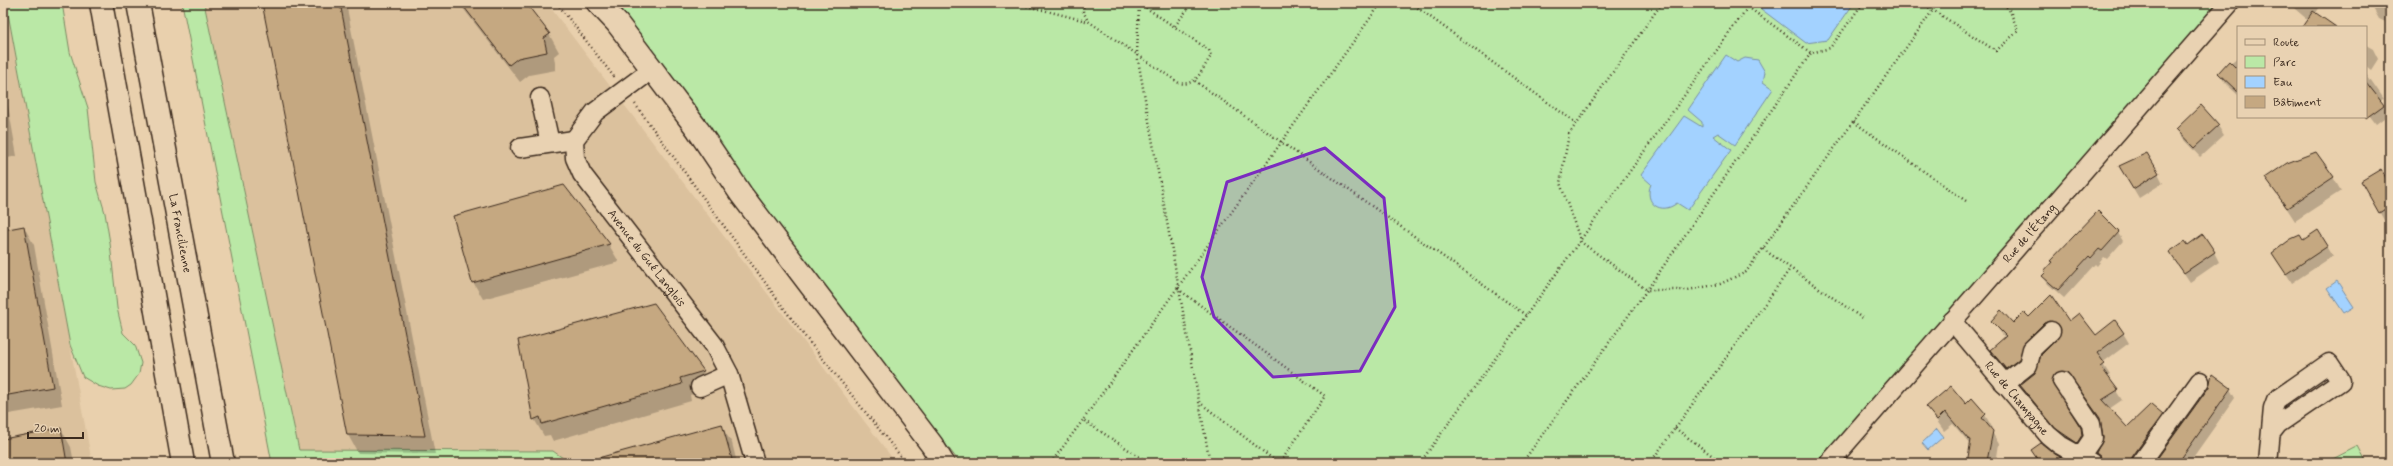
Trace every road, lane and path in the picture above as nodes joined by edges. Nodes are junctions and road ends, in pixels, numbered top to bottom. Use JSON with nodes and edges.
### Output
{"nodes":[{"id":1,"x":101,"y":3,"type":"edge"},
{"id":2,"x":138,"y":3,"type":"edge"},
{"id":3,"x":557,"y":3,"type":"edge"},
{"id":4,"x":591,"y":3,"type":"edge"},
{"id":5,"x":598,"y":3,"type":"edge"},
{"id":6,"x":1015,"y":3,"type":"edge"},
{"id":7,"x":1084,"y":3,"type":"edge"},
{"id":8,"x":1139,"y":3,"type":"edge"},
{"id":9,"x":1191,"y":3,"type":"edge"},
{"id":10,"x":1381,"y":3,"type":"edge"},
{"id":11,"x":1411,"y":3,"type":"edge"},
{"id":12,"x":1662,"y":3,"type":"edge"},
{"id":13,"x":1748,"y":3,"type":"edge"},
{"id":14,"x":1863,"y":3,"type":"edge"},
{"id":15,"x":1922,"y":3,"type":"edge"},
{"id":16,"x":1938,"y":3,"type":"edge"},
{"id":17,"x":2003,"y":3,"type":"edge"},
{"id":18,"x":2230,"y":3,"type":"edge"},
{"id":19,"x":1748,"y":7,"type":"junction"},
{"id":20,"x":1932,"y":11,"type":"junction"},
{"id":21,"x":1088,"y":21,"type":"junction"},
{"id":22,"x":1175,"y":26,"type":"junction"},
{"id":23,"x":1811,"y":53,"type":"junction"},
{"id":24,"x":1137,"y":54,"type":"junction"},
{"id":25,"x":1195,"y":81,"type":"junction"},
{"id":26,"x":633,"y":83,"type":"junction"},
{"id":27,"x":540,"y":98,"type":"dead end"},
{"id":28,"x":1854,"y":122,"type":"junction"},
{"id":29,"x":1576,"y":123,"type":"junction"},
{"id":30,"x":574,"y":140,"type":"junction"},
{"id":31,"x":1282,"y":142,"type":"junction"},
{"id":32,"x":550,"y":143,"type":"junction"},
{"id":33,"x":520,"y":148,"type":"dead end"},
{"id":34,"x":741,"y":194,"type":"junction"},
{"id":35,"x":1966,"y":201,"type":"dead end"},
{"id":36,"x":1580,"y":242,"type":"junction"},
{"id":37,"x":1763,"y":249,"type":"junction"},
{"id":38,"x":1790,"y":269,"type":"junction"},
{"id":39,"x":1178,"y":288,"type":"junction"},
{"id":40,"x":1647,"y":290,"type":"junction"},
{"id":41,"x":1527,"y":316,"type":"junction"},
{"id":42,"x":1862,"y":318,"type":"dead end"},
{"id":43,"x":1952,"y":321,"type":"junction"},
{"id":44,"x":2051,"y":331,"type":"dead end"},
{"id":45,"x":729,"y":374,"type":"junction"},
{"id":46,"x":2062,"y":381,"type":"dead end"},
{"id":47,"x":2200,"y":381,"type":"dead end"},
{"id":48,"x":2004,"y":384,"type":"junction"},
{"id":49,"x":700,"y":387,"type":"dead end"},
{"id":50,"x":1199,"y":401,"type":"junction"},
{"id":51,"x":1083,"y":420,"type":"junction"},
{"id":52,"x":1675,"y":428,"type":"junction"},
{"id":53,"x":2271,"y":433,"type":"dead end"},
{"id":54,"x":2086,"y":460,"type":"edge"},
{"id":55,"x":183,"y":463,"type":"edge"},
{"id":56,"x":223,"y":463,"type":"edge"},
{"id":57,"x":755,"y":463,"type":"edge"},
{"id":58,"x":906,"y":463,"type":"edge"},
{"id":59,"x":943,"y":463,"type":"edge"},
{"id":60,"x":1051,"y":463,"type":"edge"},
{"id":61,"x":1149,"y":463,"type":"edge"},
{"id":62,"x":1210,"y":463,"type":"edge"},
{"id":63,"x":1279,"y":463,"type":"edge"},
{"id":64,"x":1420,"y":463,"type":"edge"},
{"id":65,"x":1522,"y":463,"type":"edge"},
{"id":66,"x":1650,"y":463,"type":"edge"},
{"id":67,"x":1722,"y":463,"type":"edge"},
{"id":68,"x":1829,"y":463,"type":"edge"},
{"id":69,"x":2141,"y":463,"type":"edge"},
{"id":70,"x":2268,"y":463,"type":"edge"}],
"edges":[{"from":1,"to":55,"type":"main road"},
{"from":2,"to":56,"type":"main road","name":"La Francilienne"},
{"from":3,"to":26,"type":"path"},
{"from":4,"to":26,"type":"main road"},
{"from":5,"to":34,"type":"main road"},
{"from":6,"to":21,"type":"path"},
{"from":7,"to":21,"type":"path"},
{"from":8,"to":22,"type":"path"},
{"from":8,"to":24,"type":"path"},
{"from":9,"to":22,"type":"path"},
{"from":10,"to":31,"type":"path"},
{"from":11,"to":29,"type":"path"},
{"from":12,"to":29,"type":"path"},
{"from":13,"to":19,"type":"path"},
{"from":14,"to":23,"type":"path"},
{"from":15,"to":20,"type":"path"},
{"from":16,"to":20,"type":"path"},
{"from":17,"to":20,"type":"path"},
{"from":18,"to":43,"type":"street","name":"Rue de l'Étang"},
{"from":19,"to":23,"type":"path"},
{"from":19,"to":36,"type":"path"},
{"from":20,"to":28,"type":"path"},
{"from":21,"to":24,"type":"path"},
{"from":22,"to":25,"type":"path"},
{"from":23,"to":40,"type":"path"},
{"from":24,"to":25,"type":"path"},
{"from":24,"to":39,"type":"path"},
{"from":25,"to":31,"type":"path"},
{"from":26,"to":30,"type":"street"},
{"from":26,"to":34,"type":"main road"},
{"from":26,"to":58,"type":"path"},
{"from":27,"to":32,"type":"street"},
{"from":28,"to":35,"type":"path"},
{"from":28,"to":37,"type":"path"},
{"from":29,"to":36,"type":"path"},
{"from":30,"to":32,"type":"street"},
{"from":30,"to":45,"type":"street","name":"Avenue du Gué Langlois"},
{"from":31,"to":39,"type":"path"},
{"from":31,"to":41,"type":"path"},
{"from":32,"to":33,"type":"street"},
{"from":34,"to":59,"type":"main road"},
{"from":36,"to":40,"type":"path"},
{"from":36,"to":41,"type":"path"},
{"from":37,"to":38,"type":"path"},
{"from":37,"to":40,"type":"path"},
{"from":38,"to":42,"type":"path"},
{"from":38,"to":52,"type":"path"},
{"from":39,"to":50,"type":"path"},
{"from":39,"to":51,"type":"path"},
{"from":39,"to":63,"type":"path"},
{"from":40,"to":65,"type":"path"},
{"from":41,"to":64,"type":"path"},
{"from":43,"to":48,"type":"street","name":"Rue de Champagne"},
{"from":43,"to":68,"type":"street","name":"Rue de l'Étang"},
{"from":44,"to":48,"type":"street"},
{"from":45,"to":49,"type":"street"},
{"from":45,"to":57,"type":"street","name":"Avenue du Gué Langlois"},
{"from":46,"to":54,"type":"street"},
{"from":47,"to":69,"type":"street"},
{"from":48,"to":54,"type":"street","name":"Rue de Champagne"},
{"from":50,"to":62,"type":"path"},
{"from":50,"to":63,"type":"path"},
{"from":51,"to":60,"type":"path"},
{"from":51,"to":61,"type":"path"},
{"from":52,"to":66,"type":"path"},
{"from":52,"to":67,"type":"path"},
{"from":53,"to":70,"type":"street"}]}
